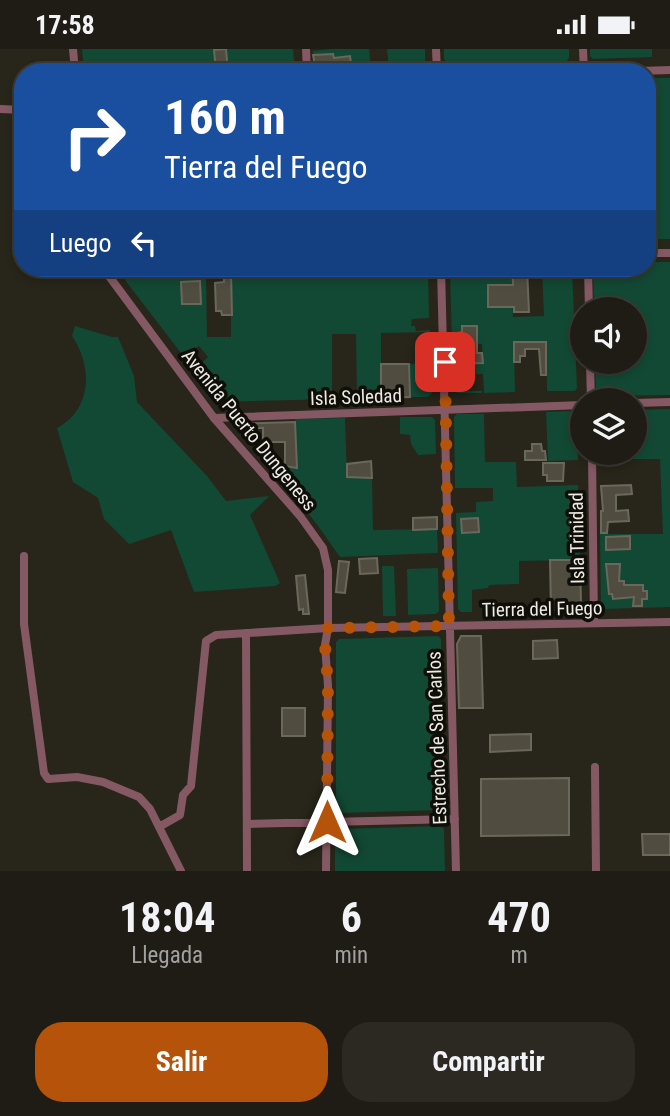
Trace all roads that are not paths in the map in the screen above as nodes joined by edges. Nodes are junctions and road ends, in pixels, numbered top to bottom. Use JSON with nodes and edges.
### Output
{"nodes":[{"id":1,"x":110,"y":277,"type":"edge"},
{"id":2,"x":441,"y":277,"type":"edge"},
{"id":3,"x":587,"y":277,"type":"edge"},
{"id":4,"x":588,"y":297,"type":"edge"},
{"id":5,"x":670,"y":402,"type":"edge"},
{"id":6,"x":647,"y":403,"type":"edge"},
{"id":7,"x":570,"y":405,"type":"edge"},
{"id":8,"x":446,"y":409,"type":"junction"},
{"id":9,"x":214,"y":418,"type":"junction"},
{"id":10,"x":592,"y":465,"type":"edge"},
{"id":11,"x":24,"y":556,"type":"dead end"},
{"id":12,"x":670,"y":622,"type":"edge"},
{"id":13,"x":594,"y":623,"type":"junction"},
{"id":14,"x":449,"y":626,"type":"junction"},
{"id":15,"x":328,"y":628,"type":"junction"},
{"id":16,"x":246,"y":633,"type":"junction"},
{"id":17,"x":595,"y":767,"type":"dead end"},
{"id":18,"x":455,"y":820,"type":"junction"},
{"id":19,"x":327,"y":822,"type":"junction"},
{"id":20,"x":247,"y":824,"type":"junction"},
{"id":21,"x":159,"y":827,"type":"junction"},
{"id":22,"x":181,"y":871,"type":"edge"},
{"id":23,"x":247,"y":871,"type":"edge"},
{"id":24,"x":326,"y":871,"type":"edge"},
{"id":25,"x":456,"y":871,"type":"edge"},
{"id":26,"x":596,"y":871,"type":"edge"}],
"edges":[{"from":1,"to":9,"type":"street","name":"Avenida Puerto Dungeness"},
{"from":2,"to":8,"type":"street","name":"Estrecho de San Carlos"},
{"from":3,"to":4,"type":"street"},
{"from":5,"to":6,"type":"street"},
{"from":7,"to":8,"type":"street","name":"Isla Soledad"},
{"from":8,"to":9,"type":"street","name":"Isla Soledad"},
{"from":8,"to":14,"type":"street","name":"Estrecho de San Carlos"},
{"from":9,"to":15,"type":"street","name":"Avenida Puerto Dungeness"},
{"from":10,"to":13,"type":"street","name":"Isla Trinidad"},
{"from":11,"to":21,"type":"street"},
{"from":12,"to":13,"type":"street","name":"Tierra del Fuego"},
{"from":13,"to":14,"type":"street","name":"Tierra del Fuego"},
{"from":14,"to":15,"type":"street","name":"Tierra del Fuego"},
{"from":14,"to":18,"type":"street","name":"Estrecho de San Carlos"},
{"from":15,"to":16,"type":"street","name":"Tierra del Fuego"},
{"from":15,"to":19,"type":"street","name":"Avenida Puerto Dungeness"},
{"from":16,"to":20,"type":"street"},
{"from":16,"to":21,"type":"street","name":"Tierra del Fuego"},
{"from":17,"to":26,"type":"street"},
{"from":18,"to":19,"type":"street"},
{"from":18,"to":25,"type":"street","name":"Estrecho de San Carlos"},
{"from":19,"to":20,"type":"street"},
{"from":19,"to":24,"type":"street","name":"Avenida Puerto Dungeness"},
{"from":20,"to":23,"type":"street"},
{"from":21,"to":22,"type":"street"}]}
